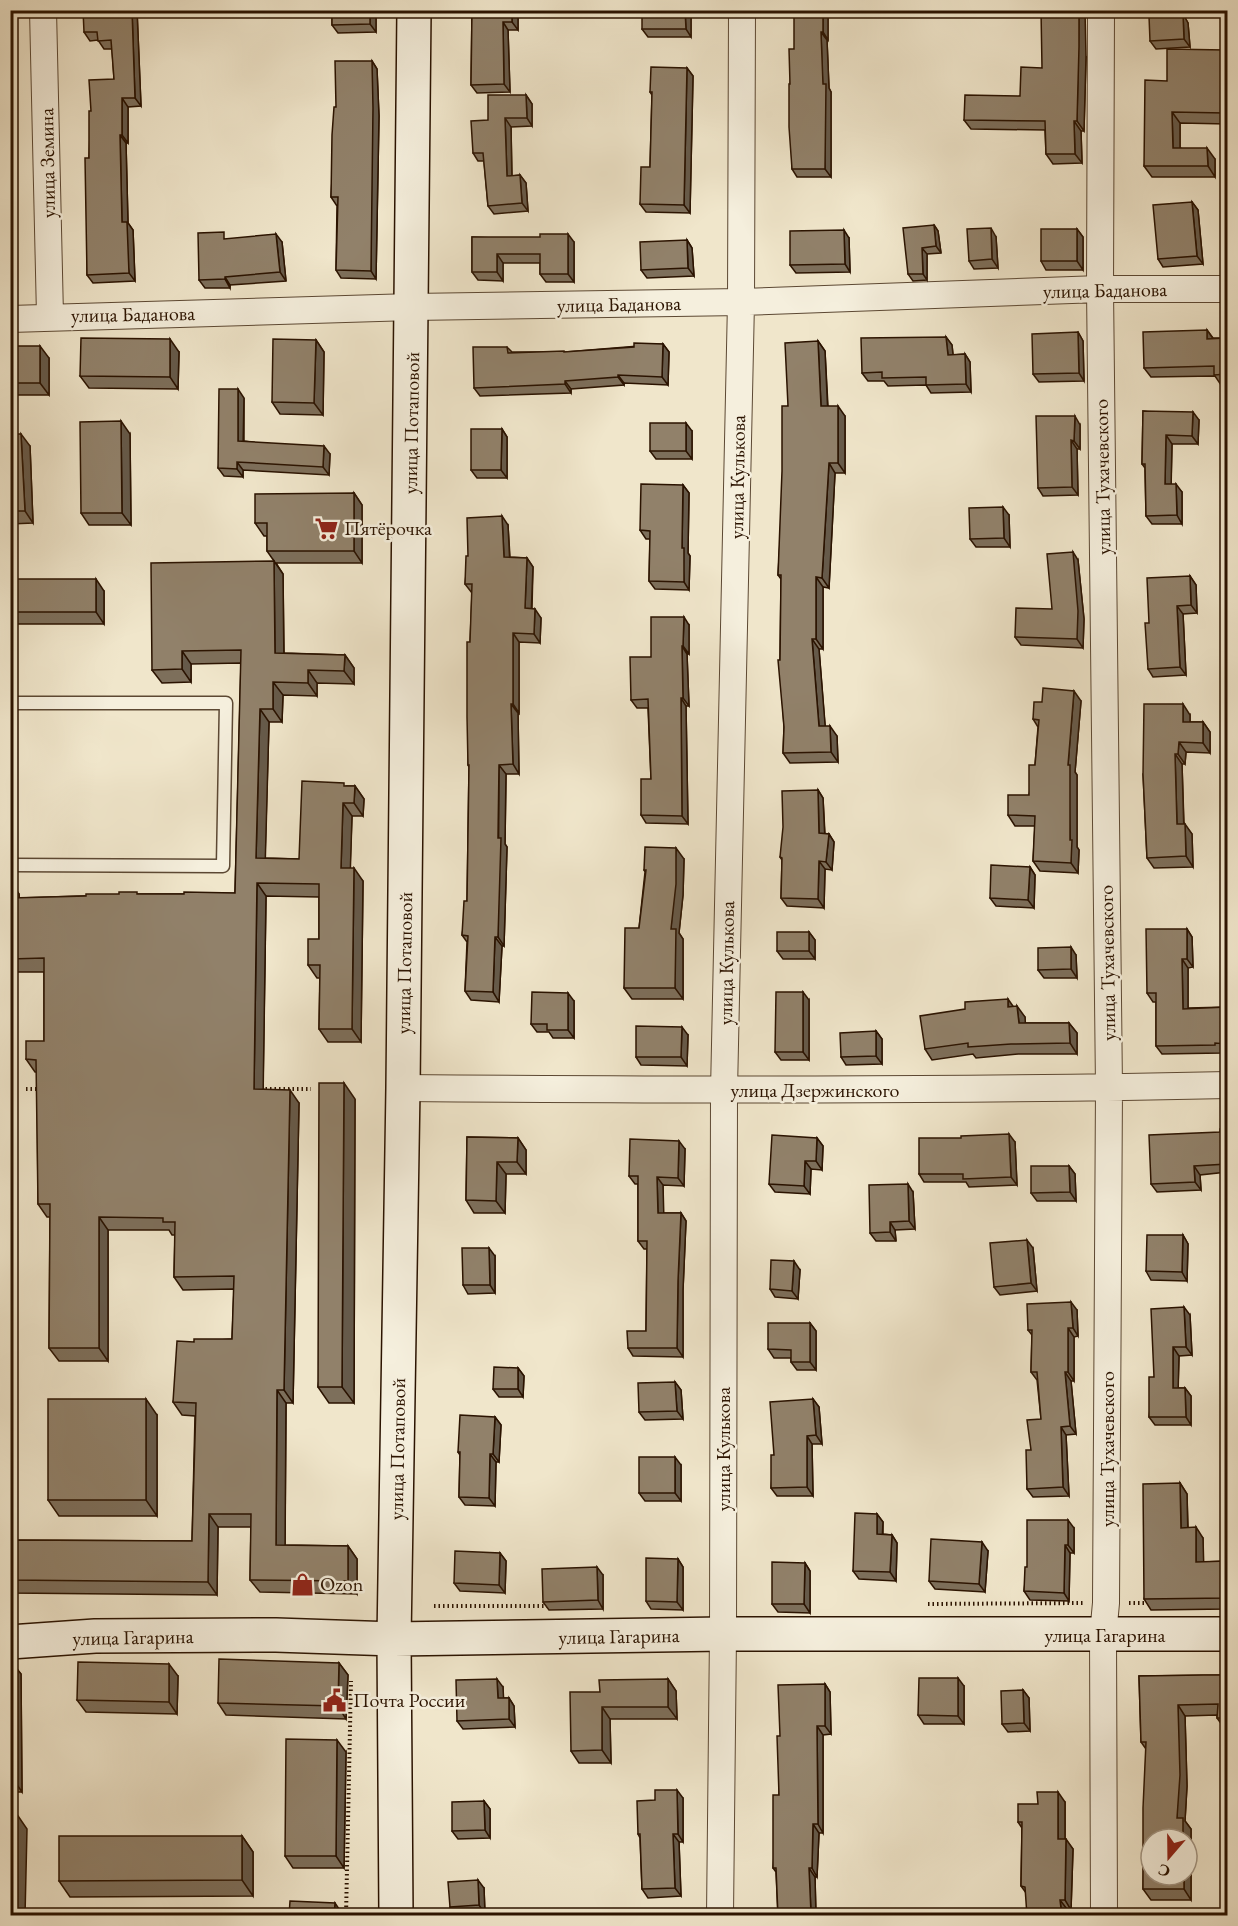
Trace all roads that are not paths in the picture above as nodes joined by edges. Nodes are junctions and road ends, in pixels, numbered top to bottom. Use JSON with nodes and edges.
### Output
{"nodes":[{"id":1,"x":43,"y":10,"type":"edge"},
{"id":2,"x":414,"y":10,"type":"edge"},
{"id":3,"x":742,"y":10,"type":"edge"},
{"id":4,"x":1101,"y":10,"type":"edge"},
{"id":5,"x":1100,"y":289,"type":"junction"},
{"id":6,"x":1227,"y":289,"type":"edge"},
{"id":7,"x":741,"y":302,"type":"junction"},
{"id":8,"x":412,"y":307,"type":"junction"},
{"id":9,"x":50,"y":316,"type":"junction"},
{"id":10,"x":10,"y":319,"type":"edge"},
{"id":11,"x":10,"y":703,"type":"edge"},
{"id":12,"x":10,"y":865,"type":"edge"},
{"id":13,"x":1227,"y":1085,"type":"edge"},
{"id":14,"x":403,"y":1088,"type":"junction"},
{"id":15,"x":1108,"y":1088,"type":"junction"},
{"id":16,"x":724,"y":1090,"type":"junction"},
{"id":17,"x":723,"y":1634,"type":"junction"},
{"id":18,"x":1227,"y":1634,"type":"edge"},
{"id":19,"x":1103,"y":1635,"type":"junction"},
{"id":20,"x":394,"y":1639,"type":"junction"},
{"id":21,"x":10,"y":1642,"type":"edge"},
{"id":22,"x":396,"y":1916,"type":"edge"},
{"id":23,"x":720,"y":1916,"type":"edge"},
{"id":24,"x":1104,"y":1916,"type":"edge"}],
"edges":[{"from":1,"to":9,"type":"street","name":"улица Земина"},
{"from":2,"to":8,"type":"main road","name":"улица Потаповой"},
{"from":3,"to":7,"type":"street","name":"улица Кулькова"},
{"from":4,"to":5,"type":"street","name":"улица Тухачевского"},
{"from":5,"to":6,"type":"street","name":"улица Баданова"},
{"from":5,"to":7,"type":"street","name":"улица Баданова"},
{"from":5,"to":15,"type":"street","name":"улица Тухачевского"},
{"from":7,"to":8,"type":"street","name":"улица Баданова"},
{"from":7,"to":16,"type":"street","name":"улица Кулькова"},
{"from":8,"to":9,"type":"street","name":"улица Баданова"},
{"from":8,"to":14,"type":"main road","name":"улица Потаповой"},
{"from":9,"to":10,"type":"street","name":"улица Баданова"},
{"from":11,"to":12,"type":"lane"},
{"from":13,"to":15,"type":"street","name":"улица Дзержинского"},
{"from":14,"to":16,"type":"street","name":"улица Дзержинского"},
{"from":14,"to":20,"type":"main road","name":"улица Потаповой"},
{"from":15,"to":16,"type":"street","name":"улица Дзержинского"},
{"from":15,"to":19,"type":"street","name":"улица Тухачевского"},
{"from":16,"to":17,"type":"street","name":"улица Кулькова"},
{"from":17,"to":19,"type":"main road","name":"улица Гагарина"},
{"from":17,"to":20,"type":"main road","name":"улица Гагарина"},
{"from":17,"to":23,"type":"street","name":"улица Кулькова"},
{"from":18,"to":19,"type":"main road","name":"улица Гагарина"},
{"from":19,"to":24,"type":"street","name":"улица Тухачевского"},
{"from":20,"to":21,"type":"main road","name":"улица Гагарина"},
{"from":20,"to":22,"type":"main road","name":"улица Потаповой"}]}
